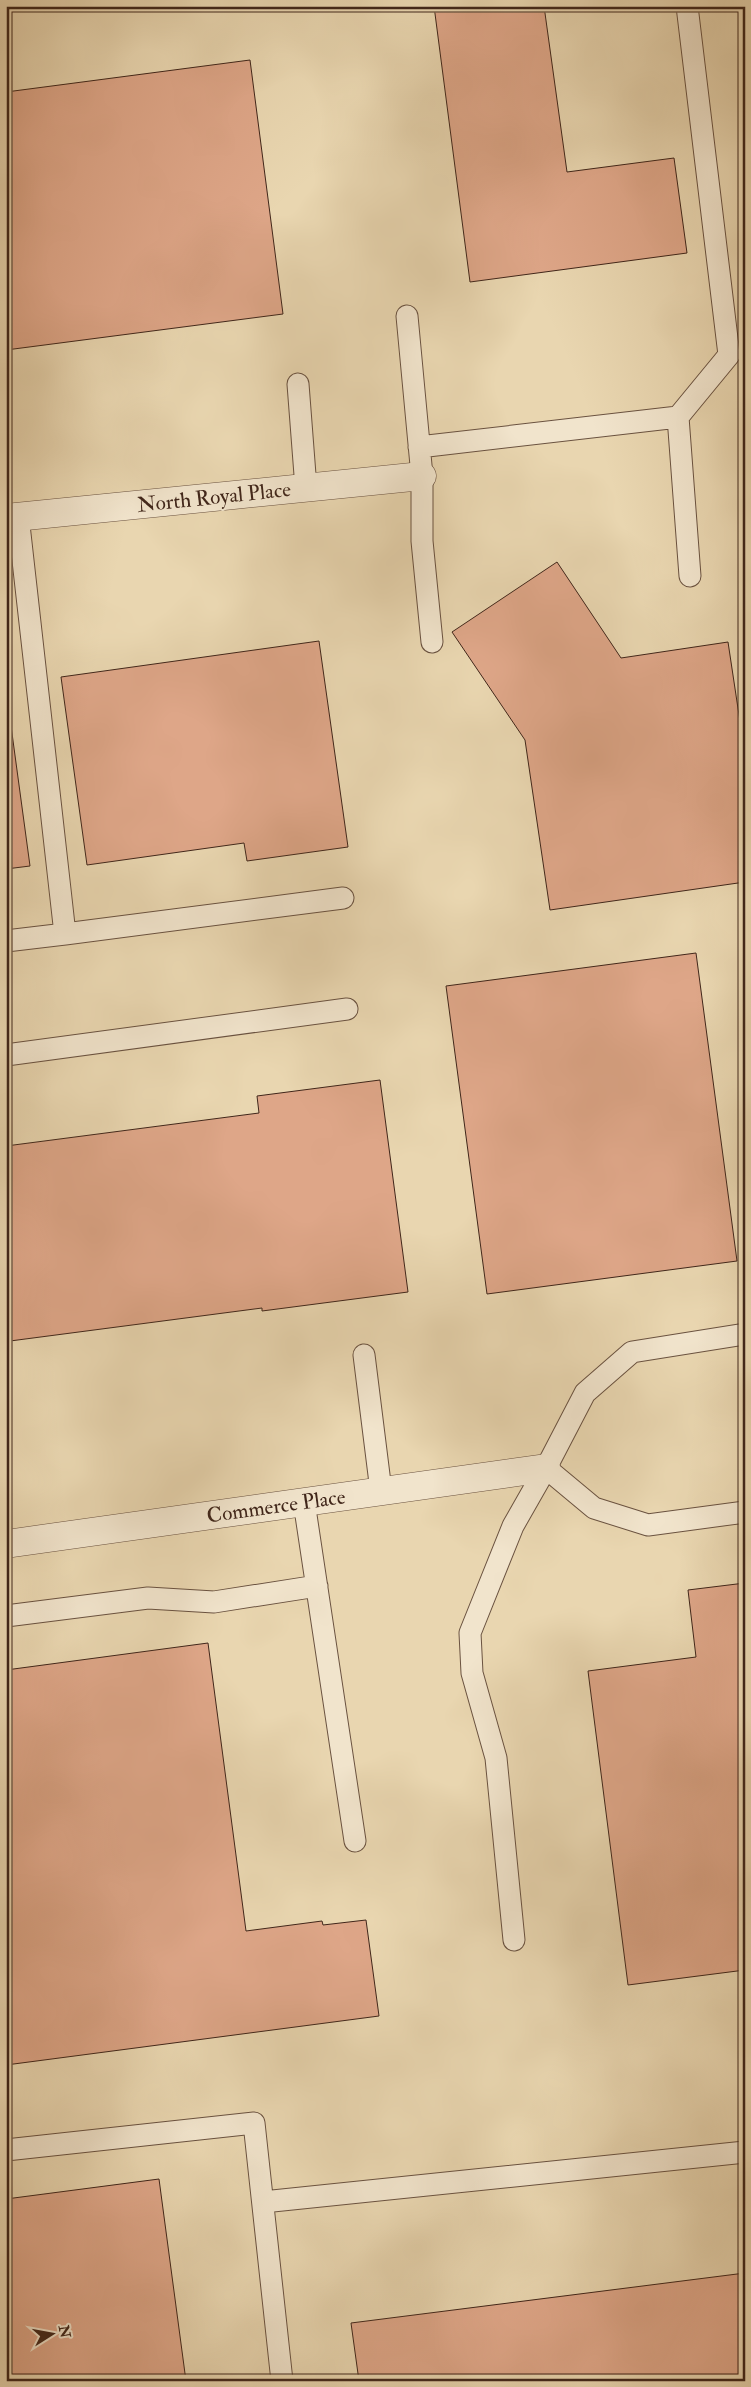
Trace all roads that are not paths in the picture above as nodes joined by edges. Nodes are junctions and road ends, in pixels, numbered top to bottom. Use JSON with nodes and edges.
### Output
{"nodes":[{"id":1,"x":687,"y":6,"type":"edge"},
{"id":2,"x":407,"y":316,"type":"dead end"},
{"id":3,"x":298,"y":384,"type":"dead end"},
{"id":4,"x":678,"y":417,"type":"junction"},
{"id":5,"x":419,"y":447,"type":"junction"},
{"id":6,"x":422,"y":476,"type":"junction"},
{"id":7,"x":306,"y":488,"type":"junction"},
{"id":8,"x":12,"y":517,"type":"edge"},
{"id":9,"x":690,"y":576,"type":"dead end"},
{"id":10,"x":432,"y":642,"type":"dead end"},
{"id":11,"x":343,"y":898,"type":"dead end"},
{"id":12,"x":65,"y":934,"type":"junction"},
{"id":13,"x":6,"y":941,"type":"edge"},
{"id":14,"x":347,"y":1009,"type":"dead end"},
{"id":15,"x":6,"y":1055,"type":"edge"},
{"id":16,"x":745,"y":1334,"type":"edge"},
{"id":17,"x":364,"y":1355,"type":"dead end"},
{"id":18,"x":546,"y":1468,"type":"junction"},
{"id":19,"x":381,"y":1491,"type":"junction"},
{"id":20,"x":304,"y":1502,"type":"junction"},
{"id":21,"x":745,"y":1512,"type":"edge"},
{"id":22,"x":6,"y":1544,"type":"edge"},
{"id":23,"x":317,"y":1586,"type":"junction"},
{"id":24,"x":6,"y":1616,"type":"edge"},
{"id":25,"x":355,"y":1842,"type":"dead end"},
{"id":26,"x":514,"y":1940,"type":"dead end"},
{"id":27,"x":6,"y":2150,"type":"edge"},
{"id":28,"x":745,"y":2152,"type":"edge"},
{"id":29,"x":263,"y":2202,"type":"junction"},
{"id":30,"x":282,"y":2381,"type":"edge"}],
"edges":[{"from":1,"to":4,"type":"lane"},
{"from":2,"to":5,"type":"lane"},
{"from":3,"to":7,"type":"lane"},
{"from":4,"to":5,"type":"lane"},
{"from":4,"to":9,"type":"lane"},
{"from":5,"to":6,"type":"lane"},
{"from":6,"to":7,"type":"street","name":"North Royal Place"},
{"from":6,"to":10,"type":"lane"},
{"from":7,"to":8,"type":"street","name":"North Royal Place"},
{"from":8,"to":12,"type":"lane"},
{"from":11,"to":12,"type":"lane"},
{"from":12,"to":13,"type":"lane"},
{"from":14,"to":15,"type":"lane"},
{"from":16,"to":18,"type":"lane"},
{"from":17,"to":19,"type":"lane"},
{"from":18,"to":19,"type":"street","name":"Commerce Place"},
{"from":18,"to":21,"type":"lane"},
{"from":18,"to":26,"type":"lane"},
{"from":19,"to":20,"type":"street","name":"Commerce Place"},
{"from":20,"to":22,"type":"street","name":"Commerce Place"},
{"from":20,"to":23,"type":"lane"},
{"from":23,"to":24,"type":"lane"},
{"from":23,"to":25,"type":"lane"},
{"from":27,"to":29,"type":"lane"},
{"from":28,"to":29,"type":"lane"},
{"from":29,"to":30,"type":"lane"}]}
